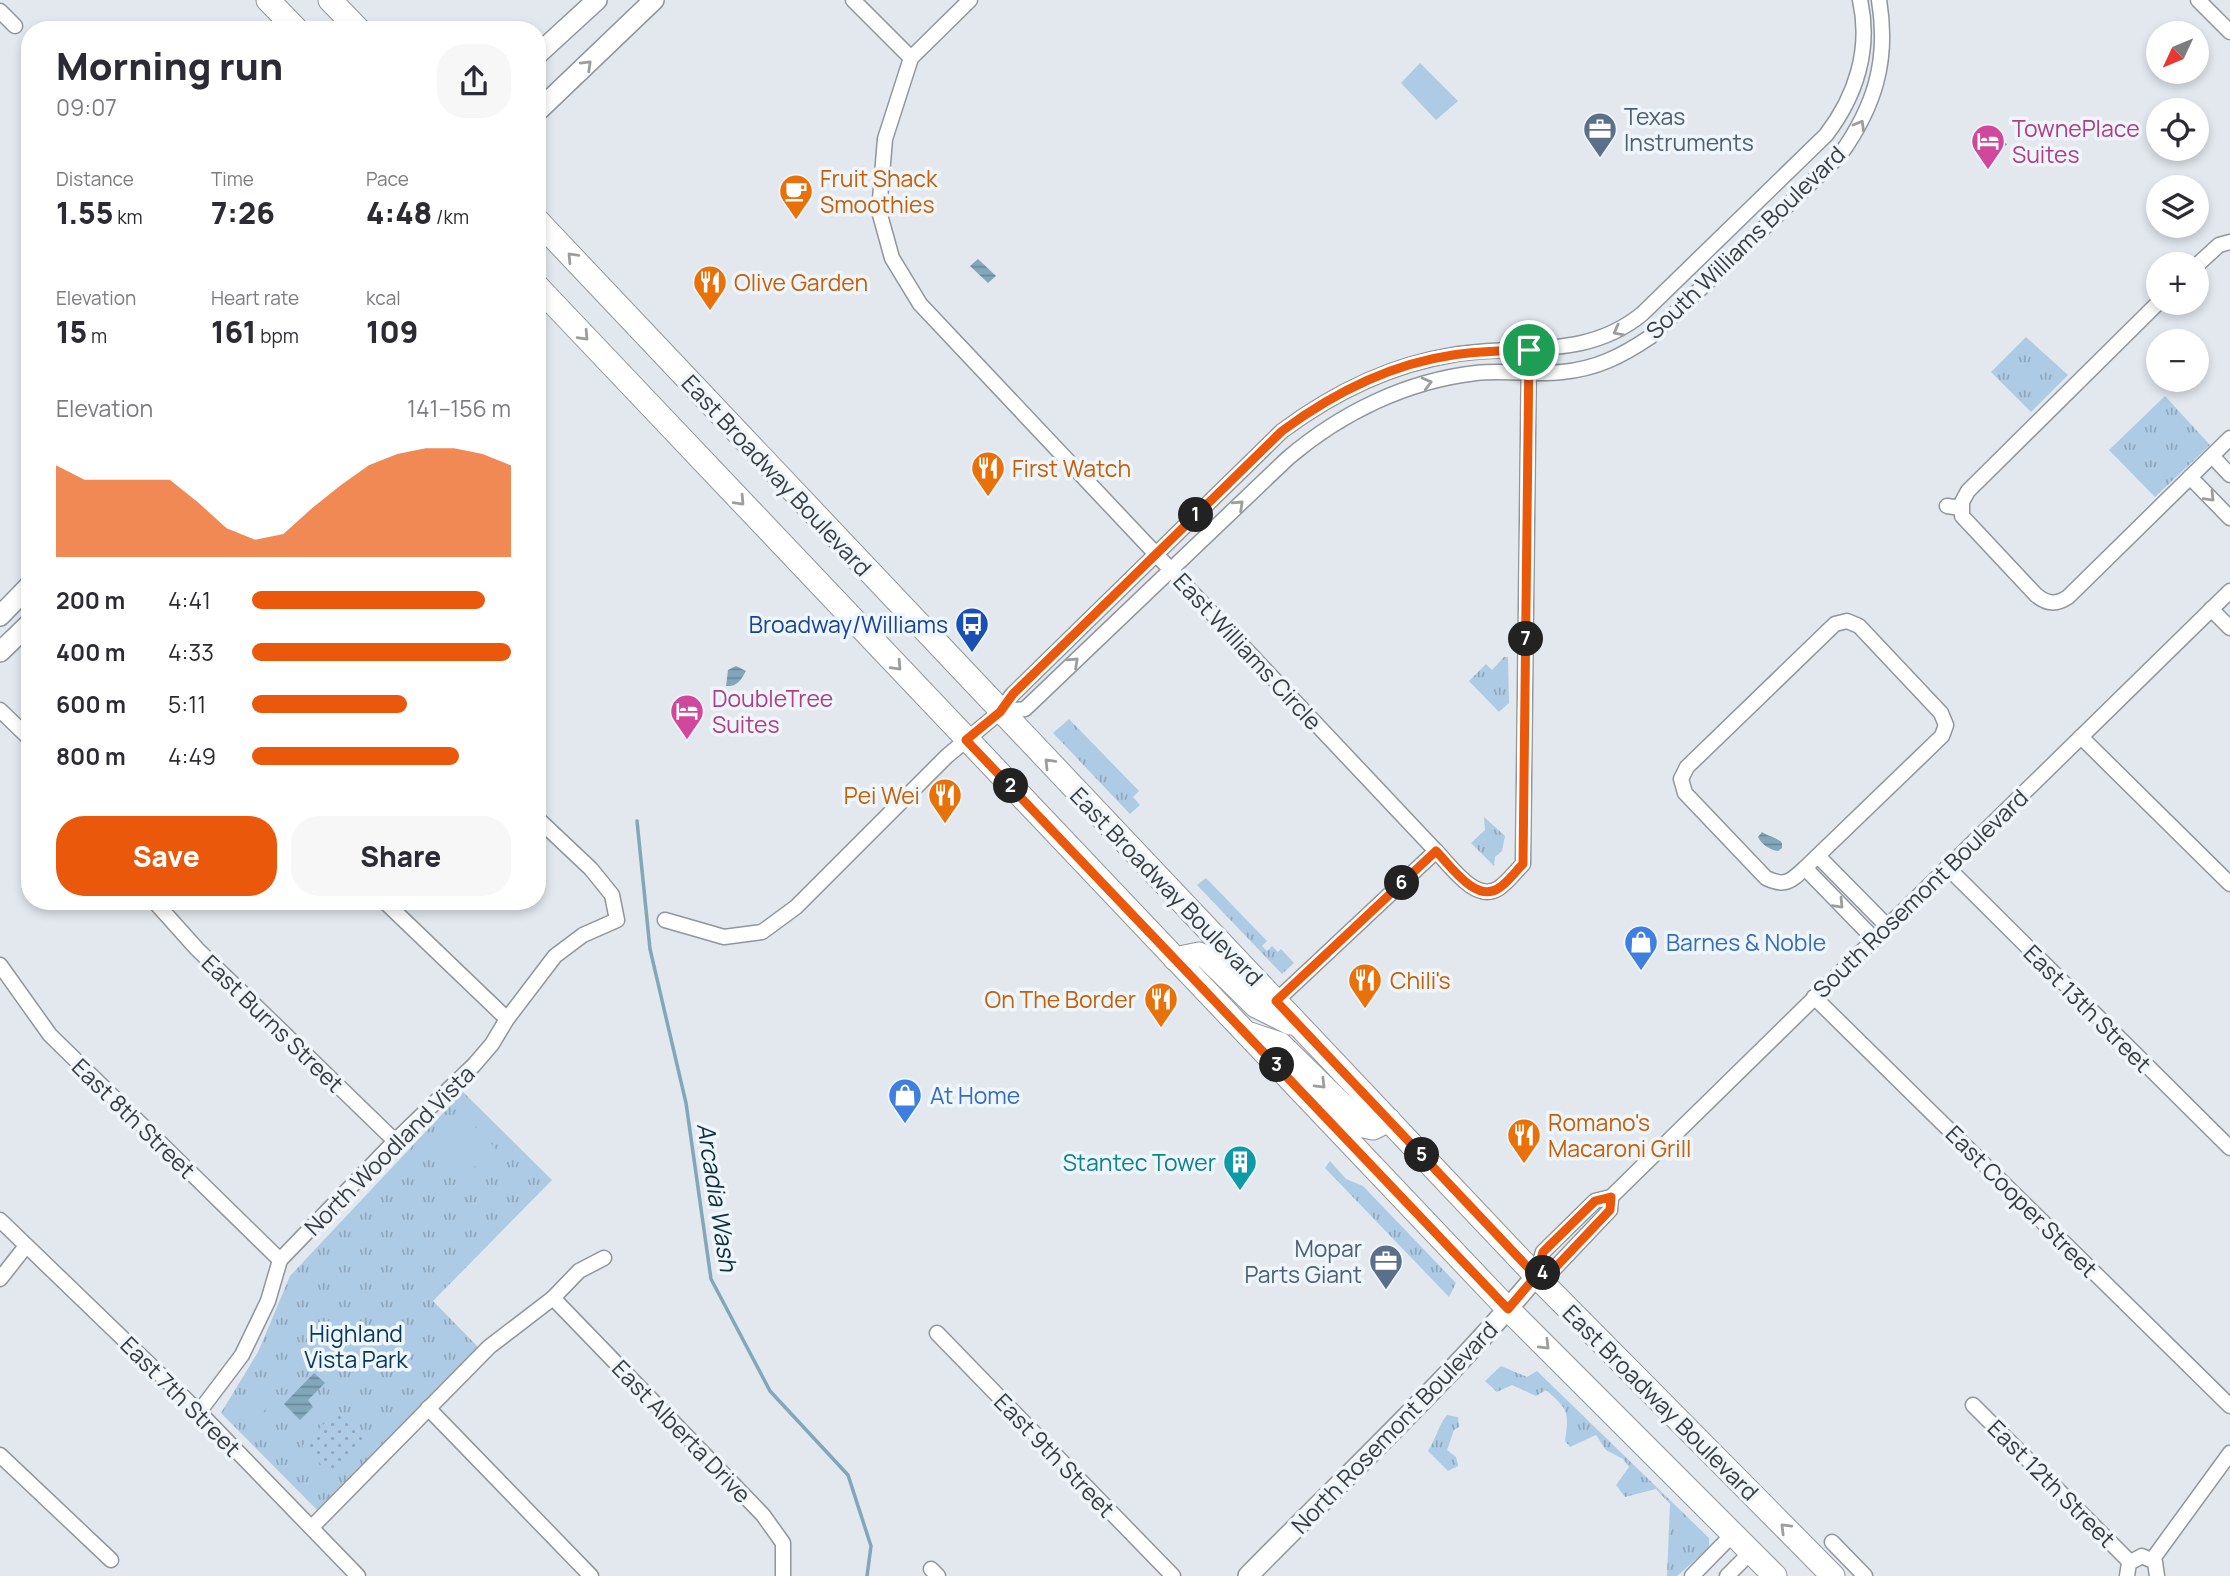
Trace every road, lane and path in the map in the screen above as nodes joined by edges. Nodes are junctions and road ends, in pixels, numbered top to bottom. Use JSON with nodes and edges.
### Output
{"nodes":[{"id":1,"x":268,"y":0,"type":"edge"},
{"id":2,"x":330,"y":0,"type":"edge"},
{"id":3,"x":597,"y":0,"type":"edge"},
{"id":4,"x":654,"y":0,"type":"edge"},
{"id":5,"x":853,"y":0,"type":"edge"},
{"id":6,"x":970,"y":0,"type":"edge"},
{"id":7,"x":1860,"y":0,"type":"edge"},
{"id":8,"x":1879,"y":0,"type":"edge"},
{"id":9,"x":2198,"y":0,"type":"edge"},
{"id":10,"x":0,"y":11,"type":"edge"},
{"id":11,"x":288,"y":21,"type":"edge"},
{"id":12,"x":350,"y":21,"type":"edge"},
{"id":13,"x":15,"y":26,"type":"dead end"},
{"id":14,"x":2230,"y":32,"type":"edge"},
{"id":15,"x":546,"y":47,"type":"edge"},
{"id":16,"x":911,"y":58,"type":"junction"},
{"id":17,"x":546,"y":103,"type":"edge"},
{"id":18,"x":546,"y":230,"type":"edge"},
{"id":19,"x":2228,"y":240,"type":"edge"},
{"id":20,"x":2209,"y":253,"type":"edge"},
{"id":21,"x":546,"y":296,"type":"edge"},
{"id":22,"x":2146,"y":315,"type":"edge"},
{"id":23,"x":1529,"y":350,"type":"junction"},
{"id":24,"x":1530,"y":371,"type":"junction"},
{"id":25,"x":2230,"y":438,"type":"edge"},
{"id":26,"x":2212,"y":456,"type":"junction"},
{"id":27,"x":2230,"y":475,"type":"edge"},
{"id":28,"x":2190,"y":477,"type":"junction"},
{"id":29,"x":2230,"y":518,"type":"edge"},
{"id":30,"x":1157,"y":553,"type":"junction"},
{"id":31,"x":1171,"y":569,"type":"junction"},
{"id":32,"x":2230,"y":591,"type":"edge"},
{"id":33,"x":21,"y":594,"type":"edge"},
{"id":34,"x":2211,"y":609,"type":"junction"},
{"id":35,"x":0,"y":615,"type":"edge"},
{"id":36,"x":2230,"y":628,"type":"edge"},
{"id":37,"x":21,"y":632,"type":"edge"},
{"id":38,"x":0,"y":652,"type":"edge"},
{"id":39,"x":0,"y":710,"type":"edge"},
{"id":40,"x":1000,"y":712,"type":"junction"},
{"id":41,"x":21,"y":730,"type":"edge"},
{"id":42,"x":2081,"y":737,"type":"junction"},
{"id":43,"x":966,"y":740,"type":"junction"},
{"id":44,"x":546,"y":826,"type":"edge"},
{"id":45,"x":1436,"y":851,"type":"junction"},
{"id":46,"x":1818,"y":856,"type":"junction"},
{"id":47,"x":1947,"y":867,"type":"junction"},
{"id":48,"x":1805,"y":868,"type":"junction"},
{"id":49,"x":2230,"y":884,"type":"edge"},
{"id":50,"x":162,"y":910,"type":"edge"},
{"id":51,"x":393,"y":910,"type":"edge"},
{"id":52,"x":665,"y":920,"type":"dead end"},
{"id":53,"x":1887,"y":926,"type":"junction"},
{"id":54,"x":1874,"y":939,"type":"junction"},
{"id":55,"x":1175,"y":959,"type":"junction"},
{"id":56,"x":0,"y":965,"type":"edge"},
{"id":57,"x":1814,"y":997,"type":"junction"},
{"id":58,"x":1276,"y":1001,"type":"junction"},
{"id":59,"x":507,"y":1020,"type":"junction"},
{"id":60,"x":1303,"y":1029,"type":"junction"},
{"id":61,"x":1247,"y":1033,"type":"junction"},
{"id":62,"x":1389,"y":1120,"type":"junction"},
{"id":63,"x":395,"y":1141,"type":"junction"},
{"id":64,"x":2230,"y":1148,"type":"edge"},
{"id":65,"x":0,"y":1220,"type":"edge"},
{"id":66,"x":26,"y":1246,"type":"junction"},
{"id":67,"x":604,"y":1258,"type":"dead end"},
{"id":68,"x":281,"y":1260,"type":"junction"},
{"id":69,"x":1536,"y":1276,"type":"junction"},
{"id":70,"x":0,"y":1279,"type":"edge"},
{"id":71,"x":553,"y":1298,"type":"junction"},
{"id":72,"x":1508,"y":1309,"type":"junction"},
{"id":73,"x":937,"y":1333,"type":"dead end"},
{"id":74,"x":1973,"y":1405,"type":"dead end"},
{"id":75,"x":2230,"y":1406,"type":"edge"},
{"id":76,"x":428,"y":1408,"type":"junction"},
{"id":77,"x":199,"y":1412,"type":"junction"},
{"id":78,"x":2230,"y":1453,"type":"edge"},
{"id":79,"x":0,"y":1455,"type":"edge"},
{"id":80,"x":312,"y":1528,"type":"junction"},
{"id":81,"x":1733,"y":1534,"type":"junction"},
{"id":82,"x":1832,"y":1542,"type":"dead end"},
{"id":83,"x":1751,"y":1552,"type":"junction"},
{"id":84,"x":111,"y":1560,"type":"dead end"},
{"id":85,"x":2152,"y":1560,"type":"junction"},
{"id":86,"x":2129,"y":1569,"type":"edge"},
{"id":87,"x":358,"y":1576,"type":"edge"},
{"id":88,"x":592,"y":1576,"type":"edge"},
{"id":89,"x":783,"y":1576,"type":"edge"},
{"id":90,"x":1173,"y":1576,"type":"edge"},
{"id":91,"x":1248,"y":1576,"type":"edge"},
{"id":92,"x":1692,"y":1576,"type":"edge"},
{"id":93,"x":1727,"y":1576,"type":"edge"},
{"id":94,"x":1775,"y":1576,"type":"edge"},
{"id":95,"x":1833,"y":1576,"type":"edge"},
{"id":96,"x":1865,"y":1576,"type":"edge"},
{"id":97,"x":2157,"y":1576,"type":"edge"}],
"edges":[{"from":1,"to":11,"type":"main road"},
{"from":2,"to":12,"type":"main road"},
{"from":3,"to":15,"type":"street"},
{"from":17,"to":4,"type":"street","one_way":true},
{"from":5,"to":16,"type":"street"},
{"from":6,"to":16,"type":"street","name":"East Williams Circle"},
{"from":7,"to":23,"type":"street","name":"South Williams Boulevard","one_way":true},
{"from":24,"to":8,"type":"street","name":"South Williams Boulevard","one_way":true},
{"from":9,"to":14,"type":"street"},
{"from":10,"to":13,"type":"street"},
{"from":16,"to":30,"type":"street","name":"East Williams Circle"},
{"from":40,"to":18,"type":"main road","name":"East Broadway Boulevard","one_way":true},
{"from":19,"to":20,"type":"street"},
{"from":21,"to":43,"type":"main road","name":"East Broadway Boulevard","one_way":true},
{"from":22,"to":28,"type":"street"},
{"from":23,"to":24,"type":"street","name":"East Williams Circle"},
{"from":23,"to":30,"type":"street","name":"South Williams Boulevard"},
{"from":31,"to":24,"type":"street","name":"South Williams Boulevard","one_way":true},
{"from":24,"to":45,"type":"street","name":"East Williams Circle"},
{"from":25,"to":26,"type":"street"},
{"from":26,"to":27,"type":"street"},
{"from":26,"to":28,"type":"street"},
{"from":28,"to":29,"type":"street","one_way":true},
{"from":30,"to":31,"type":"street","name":"East Williams Circle"},
{"from":30,"to":40,"type":"street","name":"South Williams Boulevard"},
{"from":40,"to":31,"type":"street","name":"South Williams Boulevard","one_way":true},
{"from":31,"to":45,"type":"street","name":"East Williams Circle"},
{"from":32,"to":34,"type":"street","name":"South Rosemont Boulevard"},
{"from":33,"to":35,"type":"street"},
{"from":34,"to":36,"type":"street"},
{"from":34,"to":42,"type":"street","name":"South Rosemont Boulevard"},
{"from":37,"to":38,"type":"street"},
{"from":39,"to":41,"type":"street"},
{"from":40,"to":43,"type":"street"},
{"from":58,"to":40,"type":"main road","name":"East Broadway Boulevard","one_way":true},
{"from":42,"to":47,"type":"street","name":"South Rosemont Boulevard"},
{"from":42,"to":49,"type":"street"},
{"from":43,"to":52,"type":"street"},
{"from":43,"to":55,"type":"main road","name":"East Broadway Boulevard"},
{"from":44,"to":59,"type":"street","name":"North Woodland Vista"},
{"from":45,"to":58,"type":"street"},
{"from":46,"to":48,"type":"street"},
{"from":46,"to":48,"type":"street"},
{"from":46,"to":53,"type":"street"},
{"from":47,"to":53,"type":"street","name":"South Rosemont Boulevard"},
{"from":47,"to":64,"type":"street","name":"East 13th Street"},
{"from":48,"to":54,"type":"street","one_way":true},
{"from":50,"to":63,"type":"street","name":"East Burns Street"},
{"from":51,"to":59,"type":"street"},
{"from":53,"to":54,"type":"street","name":"South Rosemont Boulevard"},
{"from":54,"to":57,"type":"street","name":"South Rosemont Boulevard"},
{"from":55,"to":60,"type":"main road"},
{"from":55,"to":61,"type":"main road","name":"East Broadway Boulevard"},
{"from":56,"to":68,"type":"street","name":"East 8th Street"},
{"from":57,"to":69,"type":"street","name":"South Rosemont Boulevard"},
{"from":57,"to":75,"type":"street","name":"East Cooper Street"},
{"from":58,"to":60,"type":"main road","name":"East Broadway Boulevard"},
{"from":59,"to":63,"type":"street","name":"North Woodland Vista"},
{"from":60,"to":62,"type":"main road","name":"East Broadway Boulevard"},
{"from":61,"to":62,"type":"main road","one_way":true},
{"from":61,"to":72,"type":"main road","name":"East Broadway Boulevard"},
{"from":62,"to":69,"type":"main road","name":"East Broadway Boulevard"},
{"from":63,"to":68,"type":"street","name":"North Woodland Vista"},
{"from":65,"to":66,"type":"street","name":"East 7th Street"},
{"from":66,"to":70,"type":"street"},
{"from":66,"to":77,"type":"street","name":"East 7th Street"},
{"from":67,"to":71,"type":"street"},
{"from":68,"to":77,"type":"street","name":"North Woodland Vista"},
{"from":69,"to":72,"type":"street","name":"North Rosemont Boulevard"},
{"from":95,"to":69,"type":"main road","name":"East Broadway Boulevard","one_way":true},
{"from":71,"to":76,"type":"street"},
{"from":71,"to":89,"type":"street","name":"East Alberta Drive"},
{"from":72,"to":81,"type":"main road","name":"East Broadway Boulevard","one_way":true},
{"from":72,"to":91,"type":"street","name":"North Rosemont Boulevard"},
{"from":73,"to":90,"type":"street","name":"East 9th Street"},
{"from":74,"to":86,"type":"street","name":"East 12th Street"},
{"from":76,"to":80,"type":"street"},
{"from":76,"to":88,"type":"street"},
{"from":77,"to":80,"type":"street","name":"East 7th Street"},
{"from":78,"to":85,"type":"street"},
{"from":79,"to":84,"type":"street"},
{"from":80,"to":87,"type":"street","name":"East 7th Street"},
{"from":81,"to":83,"type":"main road","name":"East Broadway Boulevard"},
{"from":81,"to":92,"type":"street"},
{"from":82,"to":96,"type":"street"},
{"from":83,"to":93,"type":"street"},
{"from":83,"to":94,"type":"main road","name":"East Broadway Boulevard"},
{"from":85,"to":86,"type":"street"},
{"from":85,"to":97,"type":"street"}]}
